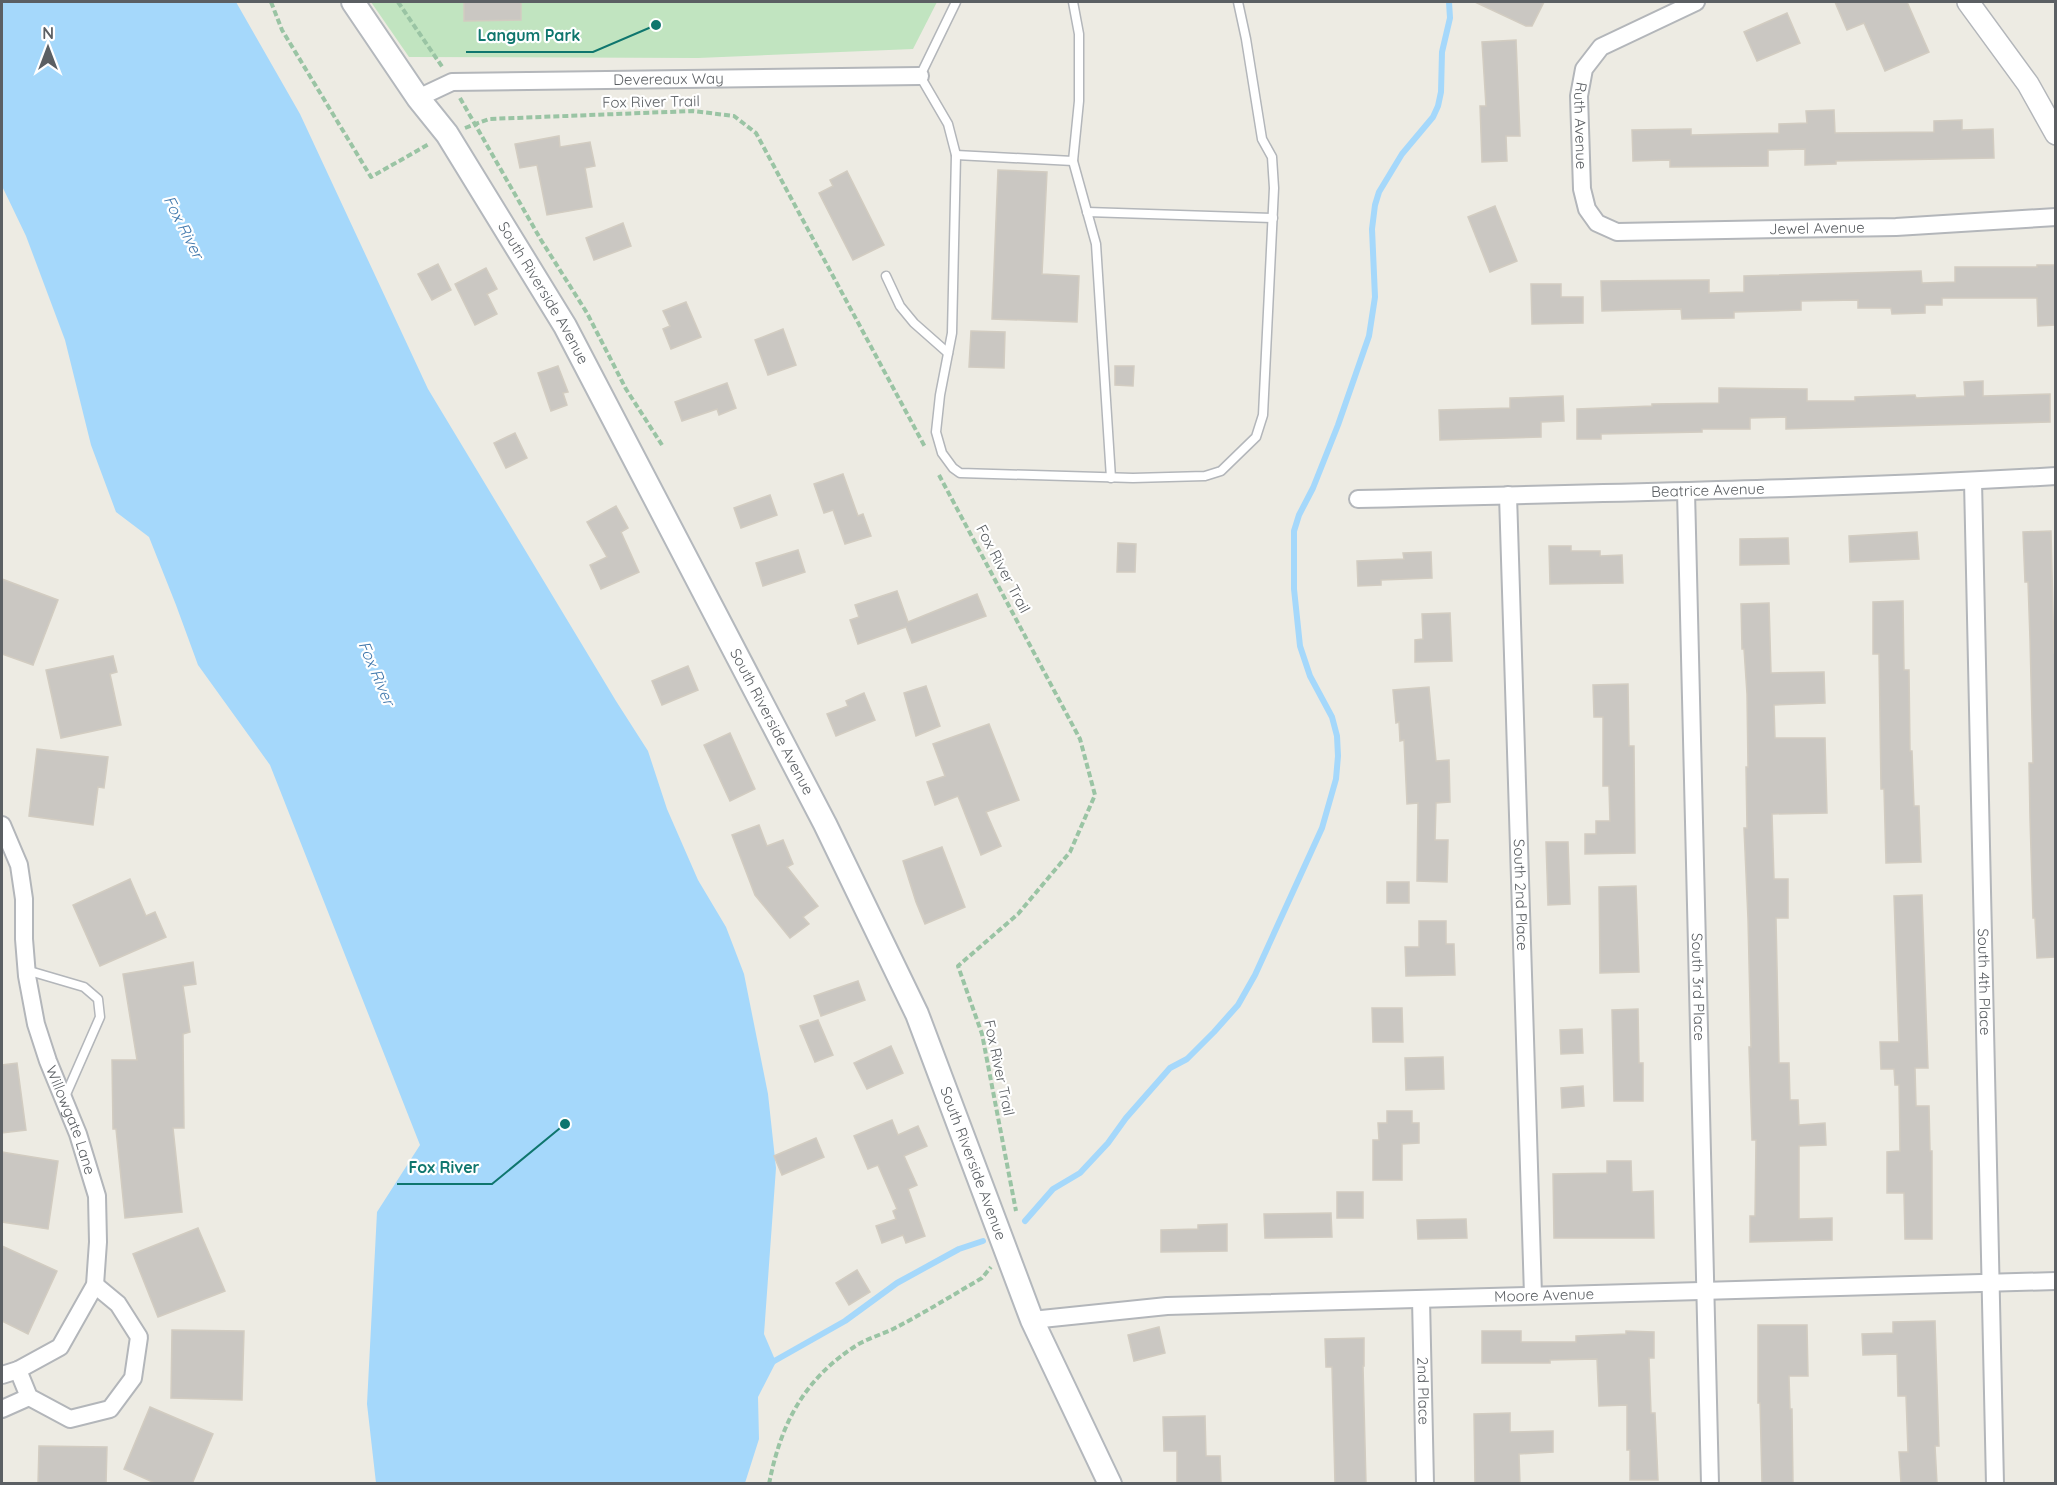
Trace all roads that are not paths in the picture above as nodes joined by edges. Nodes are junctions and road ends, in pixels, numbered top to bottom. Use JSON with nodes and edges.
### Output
{"nodes":[{"id":1,"x":353,"y":2,"type":"edge"},
{"id":2,"x":956,"y":2,"type":"edge"},
{"id":3,"x":1073,"y":2,"type":"edge"},
{"id":4,"x":1238,"y":2,"type":"edge"},
{"id":5,"x":1695,"y":2,"type":"edge"},
{"id":6,"x":1968,"y":2,"type":"edge"},
{"id":7,"x":921,"y":76,"type":"junction"},
{"id":8,"x":418,"y":99,"type":"junction"},
{"id":9,"x":2055,"y":134,"type":"edge"},
{"id":10,"x":956,"y":155,"type":"junction"},
{"id":11,"x":1073,"y":161,"type":"junction"},
{"id":12,"x":1587,"y":209,"type":"joint"},
{"id":13,"x":1087,"y":212,"type":"junction"},
{"id":14,"x":2055,"y":217,"type":"edge"},
{"id":15,"x":1273,"y":218,"type":"junction"},
{"id":16,"x":886,"y":276,"type":"dead end"},
{"id":17,"x":948,"y":353,"type":"junction"},
{"id":18,"x":2055,"y":476,"type":"edge"},
{"id":19,"x":1111,"y":478,"type":"junction"},
{"id":20,"x":1973,"y":481,"type":"junction"},
{"id":21,"x":1686,"y":491,"type":"junction"},
{"id":22,"x":1508,"y":495,"type":"junction"},
{"id":23,"x":1358,"y":499,"type":"dead end"},
{"id":24,"x":2,"y":825,"type":"edge"},
{"id":25,"x":26,"y":970,"type":"junction"},
{"id":26,"x":64,"y":1099,"type":"junction"},
{"id":27,"x":2055,"y":1281,"type":"edge"},
{"id":28,"x":1991,"y":1283,"type":"junction"},
{"id":29,"x":94,"y":1285,"type":"junction"},
{"id":30,"x":1706,"y":1291,"type":"junction"},
{"id":31,"x":1533,"y":1295,"type":"junction"},
{"id":32,"x":1421,"y":1299,"type":"junction"},
{"id":33,"x":1032,"y":1320,"type":"junction"},
{"id":34,"x":18,"y":1370,"type":"junction"},
{"id":35,"x":2,"y":1375,"type":"edge"},
{"id":36,"x":29,"y":1397,"type":"junction"},
{"id":37,"x":2,"y":1409,"type":"edge"},
{"id":38,"x":1110,"y":1484,"type":"edge"},
{"id":39,"x":1425,"y":1484,"type":"edge"},
{"id":40,"x":1710,"y":1484,"type":"edge"},
{"id":41,"x":1995,"y":1484,"type":"edge"}],
"edges":[{"from":1,"to":8,"type":"main road","name":"South Riverside Avenue"},
{"from":2,"to":7,"type":"lane"},
{"from":3,"to":11,"type":"lane"},
{"from":4,"to":15,"type":"lane"},
{"from":5,"to":12,"type":"street","name":"Ruth Avenue"},
{"from":6,"to":9,"type":"street"},
{"from":7,"to":8,"type":"street","name":"Devereaux Way"},
{"from":7,"to":10,"type":"lane"},
{"from":8,"to":33,"type":"main road","name":"South Riverside Avenue"},
{"from":10,"to":11,"type":"lane"},
{"from":10,"to":17,"type":"lane"},
{"from":11,"to":13,"type":"lane"},
{"from":12,"to":14,"type":"street","name":"Jewel Avenue"},
{"from":13,"to":15,"type":"lane"},
{"from":13,"to":19,"type":"lane"},
{"from":15,"to":19,"type":"lane"},
{"from":16,"to":17,"type":"lane"},
{"from":17,"to":19,"type":"lane"},
{"from":18,"to":20,"type":"street","name":"Beatrice Avenue"},
{"from":20,"to":21,"type":"street","name":"Beatrice Avenue"},
{"from":20,"to":28,"type":"street","name":"South 4th Place"},
{"from":21,"to":22,"type":"street","name":"Beatrice Avenue"},
{"from":21,"to":30,"type":"street","name":"South 3rd Place"},
{"from":22,"to":23,"type":"street","name":"Beatrice Avenue"},
{"from":22,"to":31,"type":"street","name":"South 2nd Place"},
{"from":24,"to":25,"type":"street","name":"Willowgate Lane"},
{"from":25,"to":26,"type":"street","name":"Willowgate Lane"},
{"from":25,"to":26,"type":"lane"},
{"from":26,"to":29,"type":"street","name":"Willowgate Lane"},
{"from":27,"to":28,"type":"street","name":"Moore Avenue"},
{"from":28,"to":30,"type":"street","name":"Moore Avenue"},
{"from":28,"to":41,"type":"street","name":"South 4th Place"},
{"from":29,"to":34,"type":"street","name":"Willowgate Lane"},
{"from":29,"to":36,"type":"street"},
{"from":30,"to":31,"type":"street","name":"Moore Avenue"},
{"from":30,"to":40,"type":"street","name":"South 3rd Place"},
{"from":31,"to":32,"type":"street","name":"Moore Avenue"},
{"from":32,"to":33,"type":"street","name":"Moore Avenue"},
{"from":32,"to":39,"type":"street","name":"2nd Place"},
{"from":33,"to":38,"type":"main road","name":"South Riverside Avenue"},
{"from":34,"to":35,"type":"street","name":"Willowgate Lane"},
{"from":34,"to":36,"type":"street"},
{"from":36,"to":37,"type":"street"}]}
